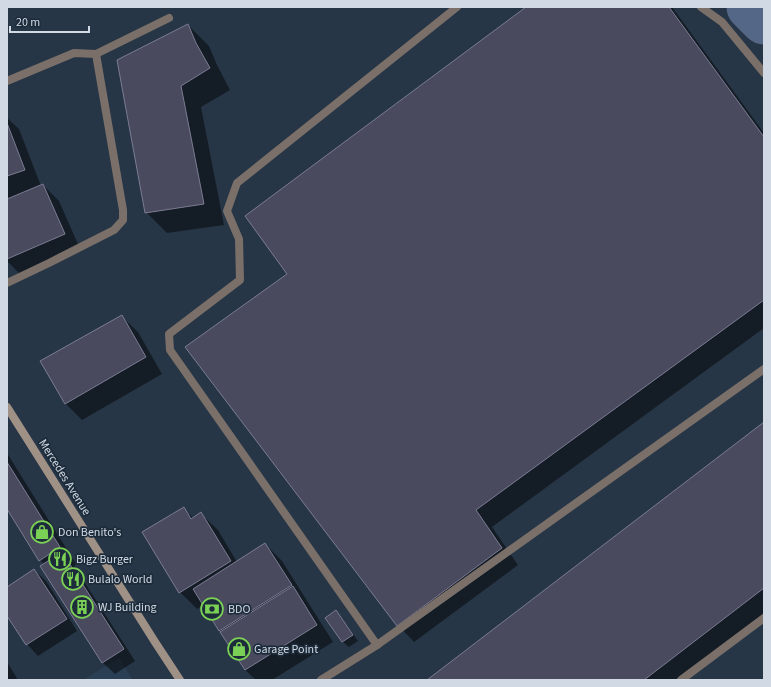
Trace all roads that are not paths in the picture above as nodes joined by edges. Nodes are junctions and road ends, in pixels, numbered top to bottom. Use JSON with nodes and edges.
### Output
{"nodes":[{"id":1,"x":457,"y":7,"type":"edge"},
{"id":2,"x":701,"y":7,"type":"edge"},
{"id":3,"x":169,"y":18,"type":"dead end"},
{"id":4,"x":96,"y":54,"type":"junction"},
{"id":5,"x":764,"y":73,"type":"edge"},
{"id":6,"x":7,"y":81,"type":"edge"},
{"id":7,"x":7,"y":283,"type":"edge"},
{"id":8,"x":764,"y":369,"type":"edge"},
{"id":9,"x":7,"y":407,"type":"edge"},
{"id":10,"x":764,"y":618,"type":"edge"},
{"id":11,"x":378,"y":646,"type":"junction"},
{"id":12,"x":180,"y":680,"type":"edge"},
{"id":13,"x":321,"y":680,"type":"edge"},
{"id":14,"x":680,"y":680,"type":"edge"}],
"edges":[{"from":1,"to":11,"type":"lane"},
{"from":2,"to":5,"type":"lane"},
{"from":3,"to":4,"type":"lane"},
{"from":4,"to":6,"type":"lane"},
{"from":4,"to":7,"type":"lane"},
{"from":8,"to":11,"type":"lane"},
{"from":9,"to":12,"type":"main road","name":"Mercedes Avenue"},
{"from":10,"to":14,"type":"lane"},
{"from":11,"to":13,"type":"lane"}]}
